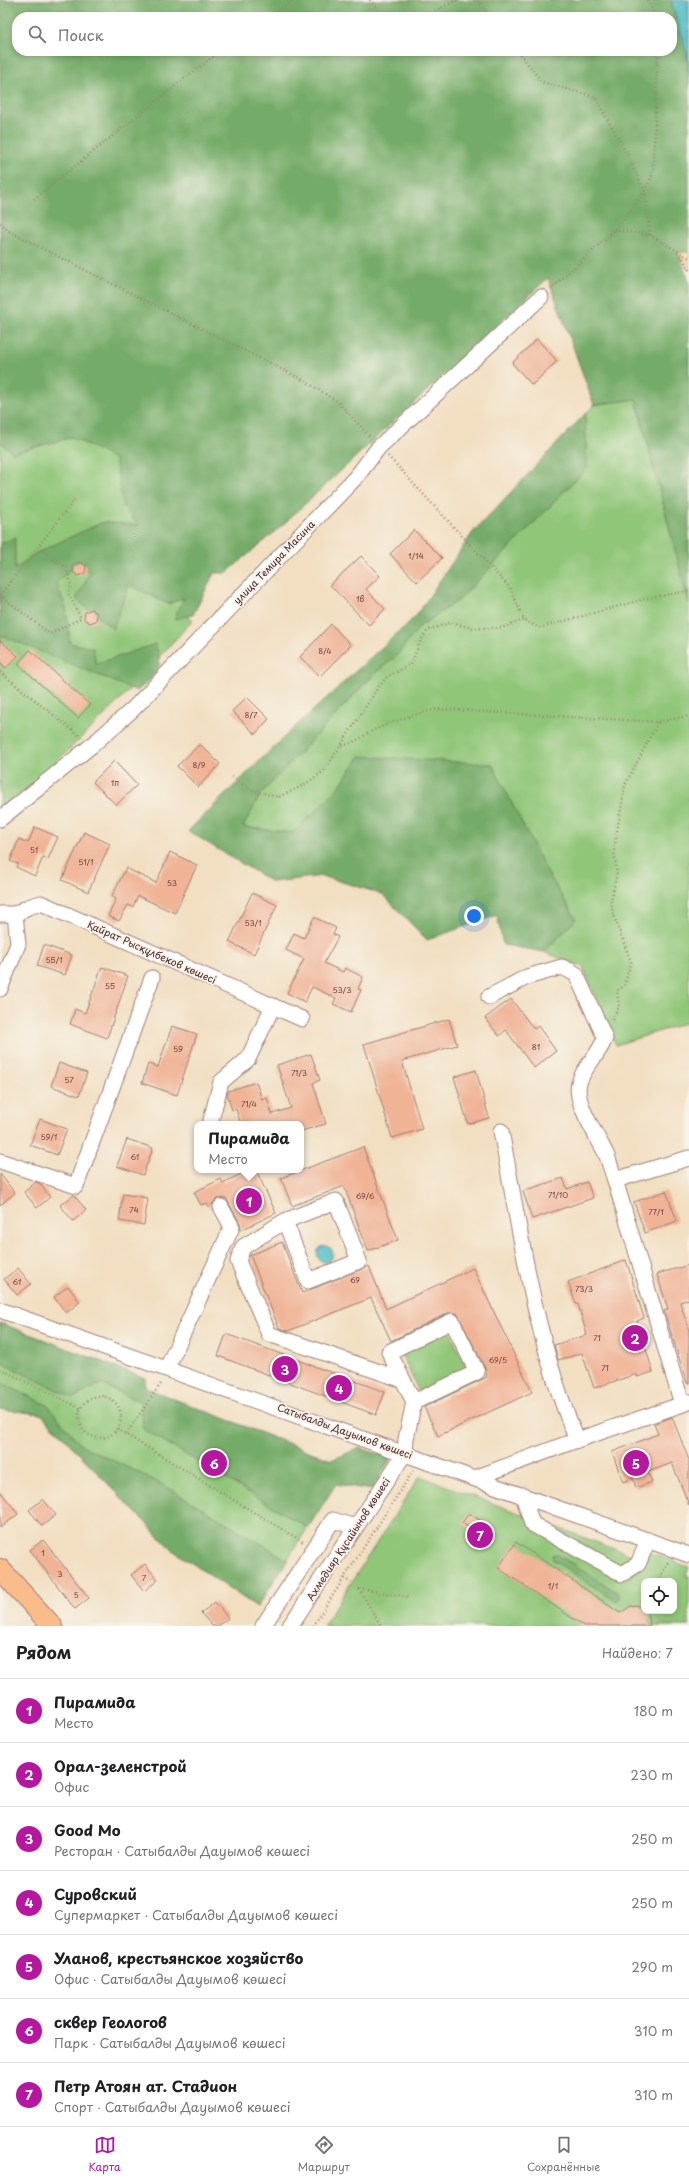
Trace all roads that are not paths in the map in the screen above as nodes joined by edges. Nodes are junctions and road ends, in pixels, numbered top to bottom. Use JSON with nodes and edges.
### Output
{"nodes":[{"id":1,"x":541,"y":297,"type":"road end"},
{"id":2,"x":0,"y":819,"type":"edge"},
{"id":3,"x":7,"y":914,"type":"edge"},
{"id":4,"x":152,"y":978,"type":"dead end"},
{"id":5,"x":0,"y":989,"type":"edge"},
{"id":6,"x":489,"y":997,"type":"dead end"},
{"id":7,"x":273,"y":1006,"type":"junction"},
{"id":8,"x":302,"y":1019,"type":"dead end"},
{"id":9,"x":211,"y":1121,"type":"edge"},
{"id":10,"x":501,"y":1131,"type":"dead end"},
{"id":11,"x":689,"y":1158,"type":"edge"},
{"id":12,"x":0,"y":1161,"type":"edge"},
{"id":13,"x":615,"y":1180,"type":"junction"},
{"id":14,"x":221,"y":1207,"type":"dead end"},
{"id":15,"x":285,"y":1221,"type":"junction"},
{"id":16,"x":0,"y":1310,"type":"edge"},
{"id":17,"x":167,"y":1368,"type":"junction"},
{"id":18,"x":403,"y":1380,"type":"junction"},
{"id":19,"x":414,"y":1402,"type":"junction"},
{"id":20,"x":685,"y":1403,"type":"edge"},
{"id":21,"x":576,"y":1440,"type":"junction"},
{"id":22,"x":405,"y":1453,"type":"junction"},
{"id":23,"x":475,"y":1478,"type":"junction"},
{"id":24,"x":524,"y":1495,"type":"junction"},
{"id":25,"x":355,"y":1527,"type":"junction"},
{"id":26,"x":648,"y":1540,"type":"junction"},
{"id":27,"x":689,"y":1555,"type":"edge"},
{"id":28,"x":0,"y":1569,"type":"edge"},
{"id":29,"x":0,"y":1589,"type":"edge"},
{"id":30,"x":34,"y":1626,"type":"edge"},
{"id":31,"x":52,"y":1626,"type":"edge"},
{"id":32,"x":263,"y":1626,"type":"edge"},
{"id":33,"x":290,"y":1626,"type":"edge"}],
"edges":[{"from":1,"to":2,"type":"street","name":"улица Темира Масина"},
{"from":3,"to":5,"type":"street"},
{"from":3,"to":7,"type":"street","name":"Қайрат Рысқұлбеков көшесі"},
{"from":4,"to":12,"type":"street"},
{"from":6,"to":13,"type":"street"},
{"from":7,"to":8,"type":"street","name":"Қайрат Рысқұлбеков көшесі"},
{"from":7,"to":9,"type":"street"},
{"from":10,"to":21,"type":"street"},
{"from":11,"to":13,"type":"street"},
{"from":13,"to":20,"type":"street"},
{"from":14,"to":17,"type":"street"},
{"from":15,"to":15,"type":"street"},
{"from":15,"to":18,"type":"street"},
{"from":16,"to":17,"type":"street","name":"Сатыбалды Дауымов көшесі"},
{"from":17,"to":22,"type":"street","name":"Сатыбалды Дауымов көшесі"},
{"from":18,"to":19,"type":"street"},
{"from":18,"to":19,"type":"street"},
{"from":19,"to":22,"type":"street"},
{"from":20,"to":21,"type":"street"},
{"from":21,"to":23,"type":"street"},
{"from":22,"to":23,"type":"street","name":"Сатыбалды Дауымов көшесі"},
{"from":22,"to":25,"type":"street","name":"Ахмедияр Құсайынов көшесі"},
{"from":23,"to":24,"type":"street","name":"Сатыбалды Дауымов көшесі"},
{"from":24,"to":26,"type":"street","name":"Сатыбалды Дауымов көшесі"},
{"from":24,"to":26,"type":"street"},
{"from":25,"to":32,"type":"street"},
{"from":25,"to":33,"type":"street","name":"Ахмедияр Құсайынов көшесі"},
{"from":26,"to":27,"type":"street","name":"Сатыбалды Дауымов көшесі"},
{"from":28,"to":31,"type":"main road"},
{"from":29,"to":30,"type":"main road"}]}
